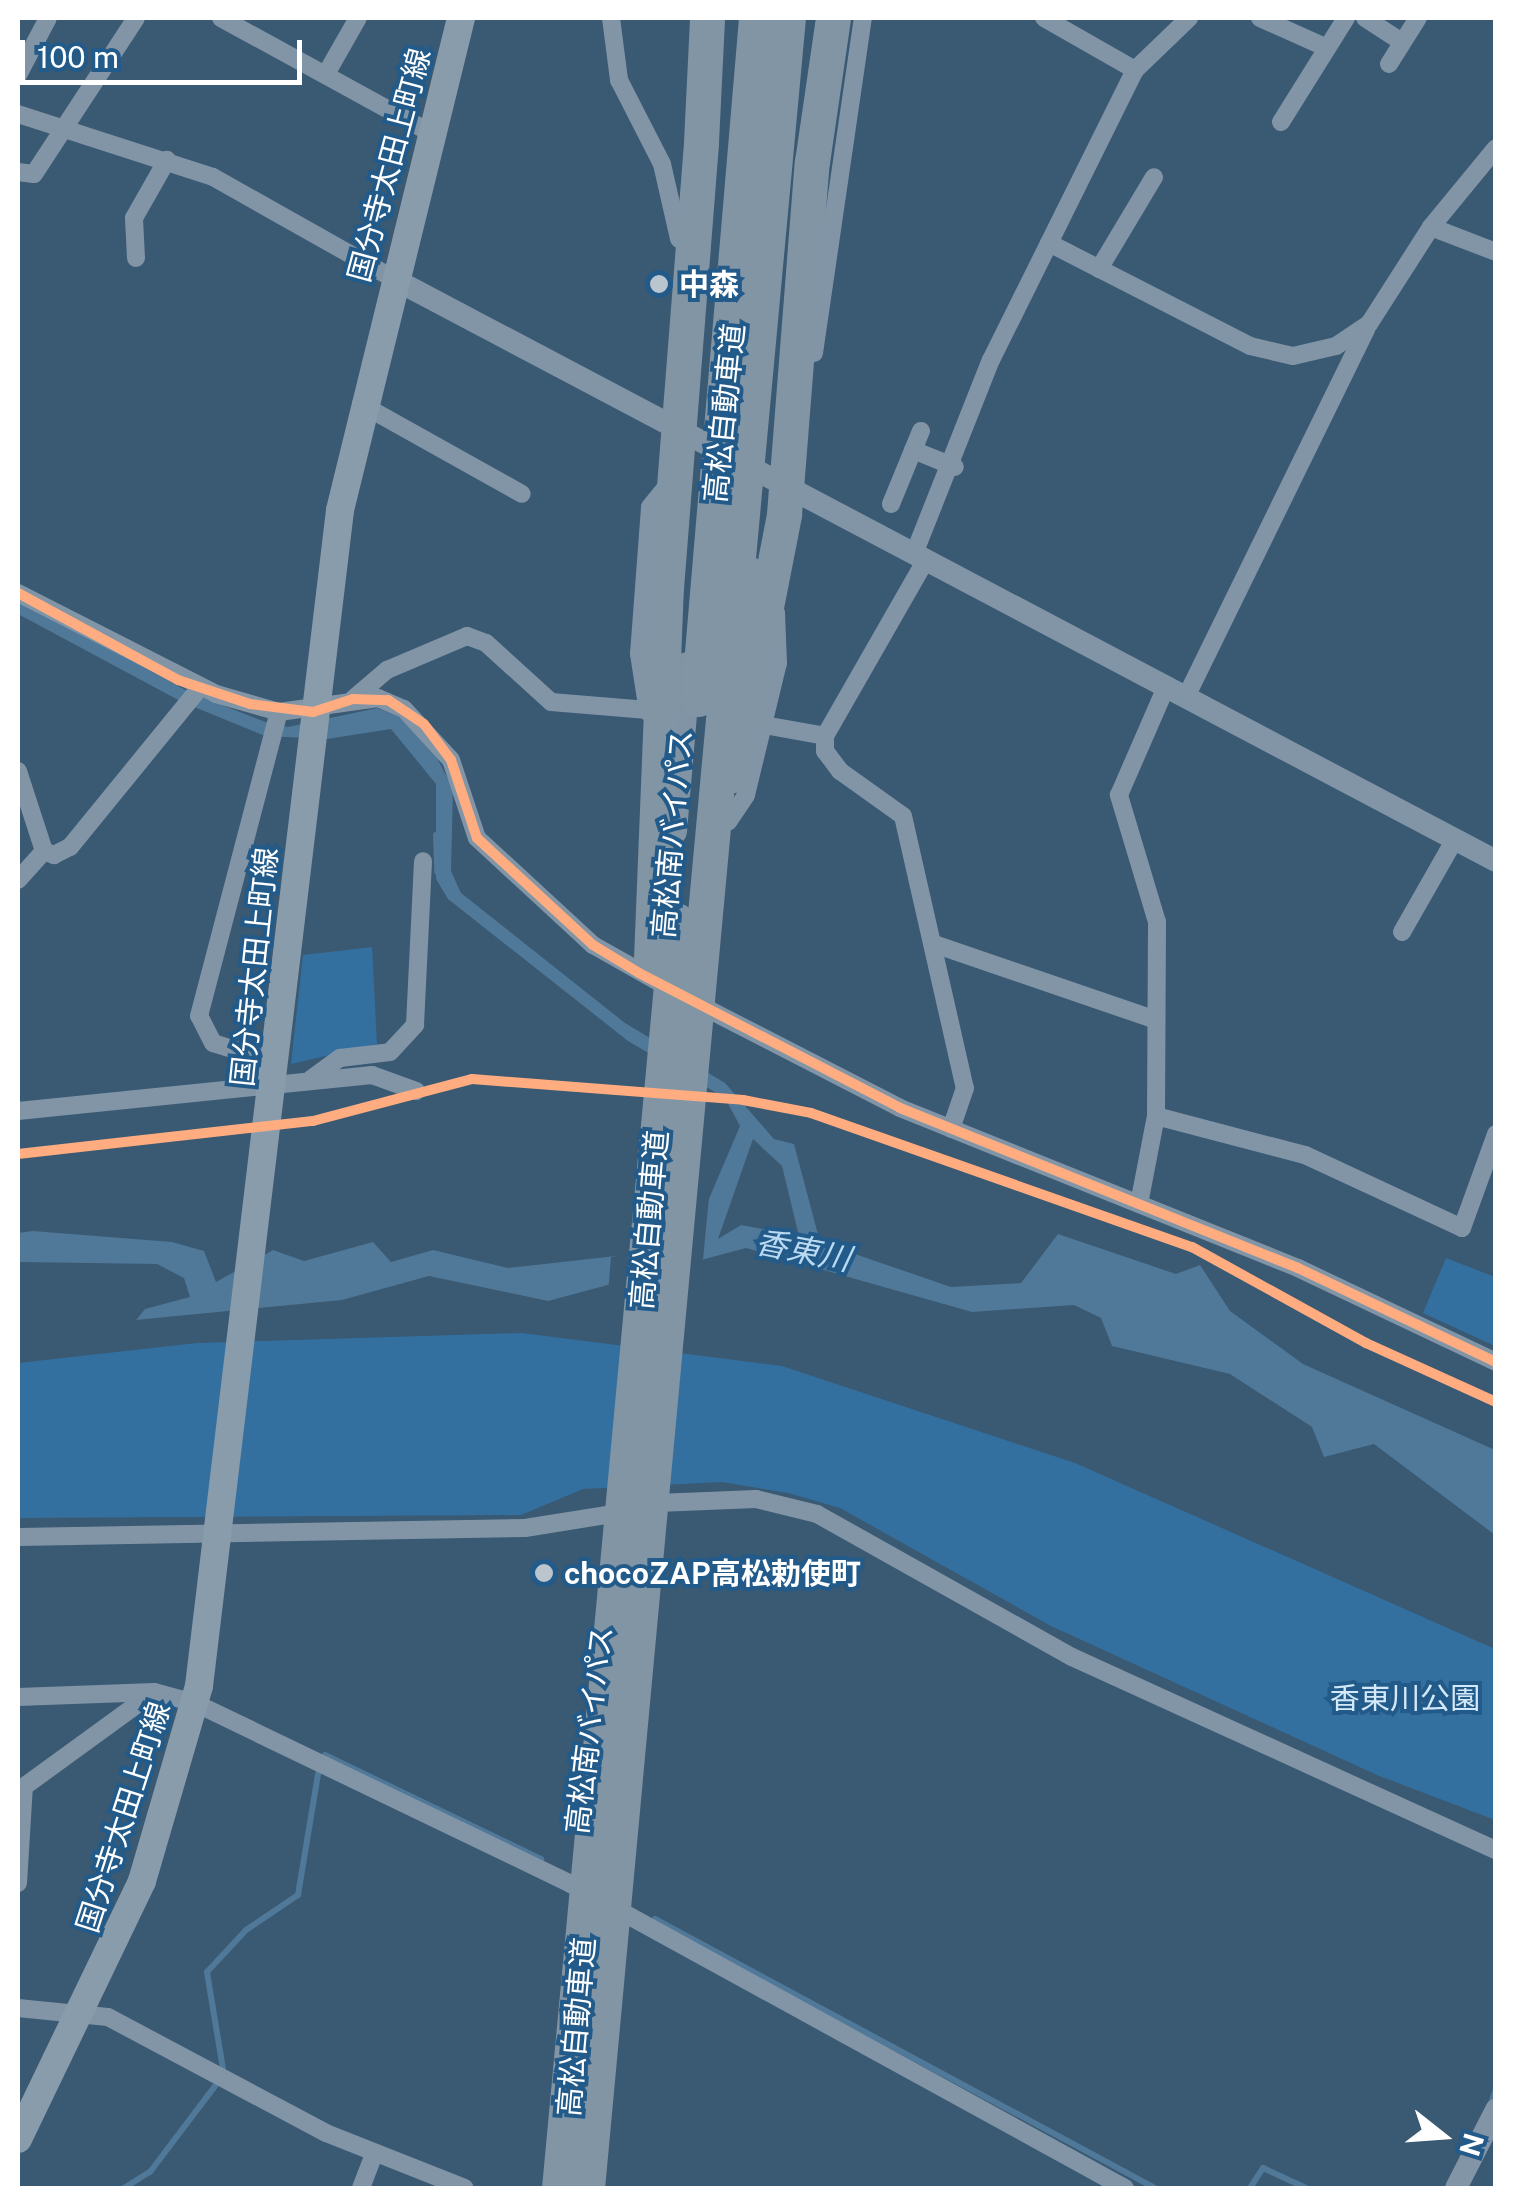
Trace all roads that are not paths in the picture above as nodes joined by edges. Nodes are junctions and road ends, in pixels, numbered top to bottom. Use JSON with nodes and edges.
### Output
{"nodes":[{"id":1,"x":48,"y":18,"type":"edge"},
{"id":2,"x":136,"y":18,"type":"edge"},
{"id":3,"x":221,"y":18,"type":"edge"},
{"id":4,"x":358,"y":18,"type":"edge"},
{"id":5,"x":461,"y":18,"type":"edge"},
{"id":6,"x":611,"y":18,"type":"edge"},
{"id":7,"x":707,"y":18,"type":"edge"},
{"id":8,"x":754,"y":18,"type":"edge"},
{"id":9,"x":788,"y":18,"type":"edge"},
{"id":10,"x":802,"y":18,"type":"edge"},
{"id":11,"x":833,"y":18,"type":"edge"},
{"id":12,"x":863,"y":18,"type":"edge"},
{"id":13,"x":1044,"y":18,"type":"edge"},
{"id":14,"x":1189,"y":18,"type":"edge"},
{"id":15,"x":1260,"y":18,"type":"edge"},
{"id":16,"x":1346,"y":18,"type":"edge"},
{"id":17,"x":1366,"y":18,"type":"edge"},
{"id":18,"x":1418,"y":18,"type":"edge"},
{"id":19,"x":1402,"y":42,"type":"junction"},
{"id":20,"x":1326,"y":48,"type":"junction"},
{"id":21,"x":1389,"y":64,"type":"dead end"},
{"id":22,"x":1136,"y":70,"type":"junction"},
{"id":23,"x":326,"y":74,"type":"junction"},
{"id":24,"x":18,"y":75,"type":"edge"},
{"id":25,"x":18,"y":114,"type":"edge"},
{"id":26,"x":1281,"y":122,"type":"dead end"},
{"id":27,"x":67,"y":126,"type":"junction"},
{"id":28,"x":431,"y":132,"type":"junction"},
{"id":29,"x":1496,"y":148,"type":"edge"},
{"id":30,"x":168,"y":160,"type":"junction"},
{"id":31,"x":18,"y":172,"type":"edge"},
{"id":32,"x":1154,"y":177,"type":"dead end"},
{"id":33,"x":1431,"y":228,"type":"junction"},
{"id":34,"x":1049,"y":243,"type":"junction"},
{"id":35,"x":1496,"y":252,"type":"edge"},
{"id":36,"x":136,"y":258,"type":"dead end"},
{"id":37,"x":1099,"y":268,"type":"junction"},
{"id":38,"x":392,"y":278,"type":"junction"},
{"id":39,"x":1369,"y":324,"type":"junction"},
{"id":40,"x":361,"y":404,"type":"junction"},
{"id":41,"x":662,"y":419,"type":"junction"},
{"id":42,"x":921,"y":431,"type":"dead end"},
{"id":43,"x":704,"y":441,"type":"junction"},
{"id":44,"x":913,"y":450,"type":"junction"},
{"id":45,"x":954,"y":467,"type":"junction"},
{"id":46,"x":760,"y":470,"type":"junction"},
{"id":47,"x":522,"y":494,"type":"dead end"},
{"id":48,"x":891,"y":504,"type":"dead end"},
{"id":49,"x":920,"y":557,"type":"junction"},
{"id":50,"x":752,"y":566,"type":"junction"},
{"id":51,"x":18,"y":593,"type":"edge"},
{"id":52,"x":1176,"y":692,"type":"junction"},
{"id":53,"x":194,"y":697,"type":"junction"},
{"id":54,"x":353,"y":699,"type":"junction"},
{"id":55,"x":648,"y":710,"type":"junction"},
{"id":56,"x":277,"y":715,"type":"junction"},
{"id":57,"x":312,"y":724,"type":"junction"},
{"id":58,"x":764,"y":724,"type":"junction"},
{"id":59,"x":825,"y":736,"type":"junction"},
{"id":60,"x":18,"y":771,"type":"edge"},
{"id":61,"x":728,"y":822,"type":"junction"},
{"id":62,"x":1454,"y":839,"type":"junction"},
{"id":63,"x":44,"y":851,"type":"junction"},
{"id":64,"x":423,"y":860,"type":"dead end"},
{"id":65,"x":1496,"y":861,"type":"edge"},
{"id":66,"x":669,"y":866,"type":"junction"},
{"id":67,"x":18,"y":880,"type":"edge"},
{"id":68,"x":702,"y":904,"type":"junction"},
{"id":69,"x":1402,"y":932,"type":"dead end"},
{"id":70,"x":936,"y":945,"type":"junction"},
{"id":71,"x":659,"y":983,"type":"junction"},
{"id":72,"x":710,"y":1010,"type":"junction"},
{"id":73,"x":1156,"y":1020,"type":"junction"},
{"id":74,"x":311,"y":1079,"type":"junction"},
{"id":75,"x":275,"y":1085,"type":"junction"},
{"id":76,"x":416,"y":1091,"type":"dead end"},
{"id":77,"x":18,"y":1111,"type":"edge"},
{"id":78,"x":1156,"y":1116,"type":"junction"},
{"id":79,"x":951,"y":1129,"type":"junction"},
{"id":80,"x":1496,"y":1134,"type":"edge"},
{"id":81,"x":651,"y":1164,"type":"junction"},
{"id":82,"x":1138,"y":1204,"type":"junction"},
{"id":83,"x":1496,"y":1362,"type":"edge"},
{"id":84,"x":657,"y":1499,"type":"junction"},
{"id":85,"x":613,"y":1508,"type":"junction"},
{"id":86,"x":222,"y":1526,"type":"junction"},
{"id":87,"x":18,"y":1537,"type":"edge"},
{"id":88,"x":154,"y":1692,"type":"junction"},
{"id":89,"x":18,"y":1698,"type":"edge"},
{"id":90,"x":196,"y":1703,"type":"junction"},
{"id":91,"x":21,"y":1788,"type":"edge"},
{"id":92,"x":1496,"y":1850,"type":"edge"},
{"id":93,"x":18,"y":1884,"type":"edge"},
{"id":94,"x":571,"y":1884,"type":"junction"},
{"id":95,"x":625,"y":1915,"type":"junction"},
{"id":96,"x":18,"y":2008,"type":"edge"},
{"id":97,"x":84,"y":2014,"type":"junction"},
{"id":98,"x":1496,"y":2110,"type":"edge"},
{"id":99,"x":18,"y":2139,"type":"edge"},
{"id":100,"x":374,"y":2154,"type":"junction"},
{"id":101,"x":361,"y":2188,"type":"edge"},
{"id":102,"x":466,"y":2188,"type":"edge"},
{"id":103,"x":546,"y":2188,"type":"edge"},
{"id":104,"x":559,"y":2188,"type":"edge"},
{"id":105,"x":587,"y":2188,"type":"edge"},
{"id":106,"x":603,"y":2188,"type":"edge"},
{"id":107,"x":1125,"y":2188,"type":"edge"},
{"id":108,"x":1456,"y":2188,"type":"edge"}],
"edges":[{"from":1,"to":24,"type":"street"},
{"from":2,"to":27,"type":"street"},
{"from":3,"to":23,"type":"street"},
{"from":4,"to":23,"type":"street"},
{"from":5,"to":28,"type":"main road","name":"国分寺太田上町線"},
{"from":6,"to":41,"type":"street"},
{"from":7,"to":81,"type":"highway","bridge":true},
{"from":8,"to":43,"type":"highway","name":"高松南バイパス"},
{"from":8,"to":81,"type":"highway","name":"高松自動車道","bridge":true},
{"from":9,"to":68,"type":"highway","name":"高松自動車道","bridge":true},
{"from":10,"to":46,"type":"highway","name":"高松南バイパス"},
{"from":11,"to":68,"type":"highway","bridge":true},
{"from":12,"to":46,"type":"street"},
{"from":13,"to":22,"type":"street"},
{"from":14,"to":22,"type":"street"},
{"from":15,"to":20,"type":"street"},
{"from":16,"to":20,"type":"street"},
{"from":17,"to":19,"type":"street"},
{"from":18,"to":19,"type":"street"},
{"from":19,"to":21,"type":"street"},
{"from":20,"to":26,"type":"street"},
{"from":22,"to":34,"type":"street"},
{"from":23,"to":28,"type":"street"},
{"from":25,"to":27,"type":"street"},
{"from":27,"to":30,"type":"street"},
{"from":27,"to":31,"type":"street"},
{"from":28,"to":38,"type":"main road","name":"国分寺太田上町線"},
{"from":29,"to":33,"type":"street"},
{"from":30,"to":36,"type":"street"},
{"from":30,"to":38,"type":"street"},
{"from":32,"to":37,"type":"street"},
{"from":33,"to":35,"type":"street"},
{"from":33,"to":39,"type":"street"},
{"from":34,"to":37,"type":"street"},
{"from":34,"to":45,"type":"street"},
{"from":37,"to":39,"type":"street"},
{"from":38,"to":40,"type":"main road","name":"国分寺太田上町線"},
{"from":38,"to":41,"type":"street"},
{"from":39,"to":52,"type":"street"},
{"from":40,"to":47,"type":"street"},
{"from":40,"to":57,"type":"main road","name":"国分寺太田上町線"},
{"from":41,"to":43,"type":"street"},
{"from":42,"to":44,"type":"street"},
{"from":43,"to":46,"type":"street"},
{"from":43,"to":55,"type":"street"},
{"from":43,"to":66,"type":"highway","name":"高松南バイパス"},
{"from":44,"to":45,"type":"street"},
{"from":44,"to":48,"type":"street"},
{"from":45,"to":49,"type":"street"},
{"from":46,"to":49,"type":"street"},
{"from":46,"to":50,"type":"highway","name":"高松南バイパス"},
{"from":49,"to":52,"type":"street"},
{"from":49,"to":59,"type":"street"},
{"from":50,"to":58,"type":"street"},
{"from":50,"to":61,"type":"highway","name":"高松南バイパス"},
{"from":51,"to":53,"type":"street"},
{"from":52,"to":62,"type":"street"},
{"from":52,"to":73,"type":"street"},
{"from":53,"to":56,"type":"street"},
{"from":53,"to":63,"type":"street"},
{"from":54,"to":55,"type":"street"},
{"from":54,"to":57,"type":"street"},
{"from":54,"to":71,"type":"street"},
{"from":55,"to":66,"type":"street"},
{"from":56,"to":57,"type":"street"},
{"from":56,"to":75,"type":"street"},
{"from":57,"to":75,"type":"main road","name":"国分寺太田上町線"},
{"from":58,"to":59,"type":"street"},
{"from":58,"to":61,"type":"street"},
{"from":59,"to":70,"type":"street"},
{"from":60,"to":63,"type":"street"},
{"from":61,"to":72,"type":"highway","name":"高松南バイパス"},
{"from":62,"to":65,"type":"street"},
{"from":62,"to":69,"type":"street"},
{"from":63,"to":67,"type":"street"},
{"from":64,"to":74,"type":"street"},
{"from":66,"to":71,"type":"highway","name":"高松南バイパス"},
{"from":68,"to":105,"type":"highway","name":"高松自動車道","bridge":true},
{"from":70,"to":73,"type":"street"},
{"from":70,"to":79,"type":"street"},
{"from":71,"to":72,"type":"street"},
{"from":71,"to":85,"type":"highway","name":"高松南バイパス"},
{"from":72,"to":79,"type":"street"},
{"from":72,"to":84,"type":"highway","name":"高松南バイパス","bridge":true},
{"from":73,"to":78,"type":"street"},
{"from":74,"to":75,"type":"street"},
{"from":74,"to":76,"type":"street"},
{"from":75,"to":77,"type":"street"},
{"from":75,"to":86,"type":"main road","name":"国分寺太田上町線"},
{"from":78,"to":80,"type":"street"},
{"from":78,"to":82,"type":"street"},
{"from":79,"to":82,"type":"street"},
{"from":81,"to":104,"type":"highway","name":"高松自動車道","bridge":true},
{"from":82,"to":83,"type":"street"},
{"from":84,"to":92,"type":"street"},
{"from":84,"to":95,"type":"highway","name":"高松南バイパス"},
{"from":85,"to":86,"type":"street"},
{"from":85,"to":94,"type":"highway","name":"高松南バイパス"},
{"from":86,"to":87,"type":"street"},
{"from":86,"to":90,"type":"main road","name":"国分寺太田上町線"},
{"from":88,"to":89,"type":"street"},
{"from":88,"to":90,"type":"street"},
{"from":88,"to":91,"type":"street"},
{"from":90,"to":94,"type":"street"},
{"from":90,"to":97,"type":"main road","name":"国分寺太田上町線"},
{"from":91,"to":93,"type":"street"},
{"from":94,"to":95,"type":"street"},
{"from":94,"to":103,"type":"highway","name":"高松南バイパス"},
{"from":95,"to":106,"type":"highway","name":"高松南バイパス"},
{"from":95,"to":107,"type":"street"},
{"from":96,"to":97,"type":"street"},
{"from":97,"to":99,"type":"main road","name":"国分寺太田上町線"},
{"from":97,"to":100,"type":"street"},
{"from":98,"to":108,"type":"street"},
{"from":100,"to":101,"type":"street"},
{"from":100,"to":102,"type":"street"}]}
